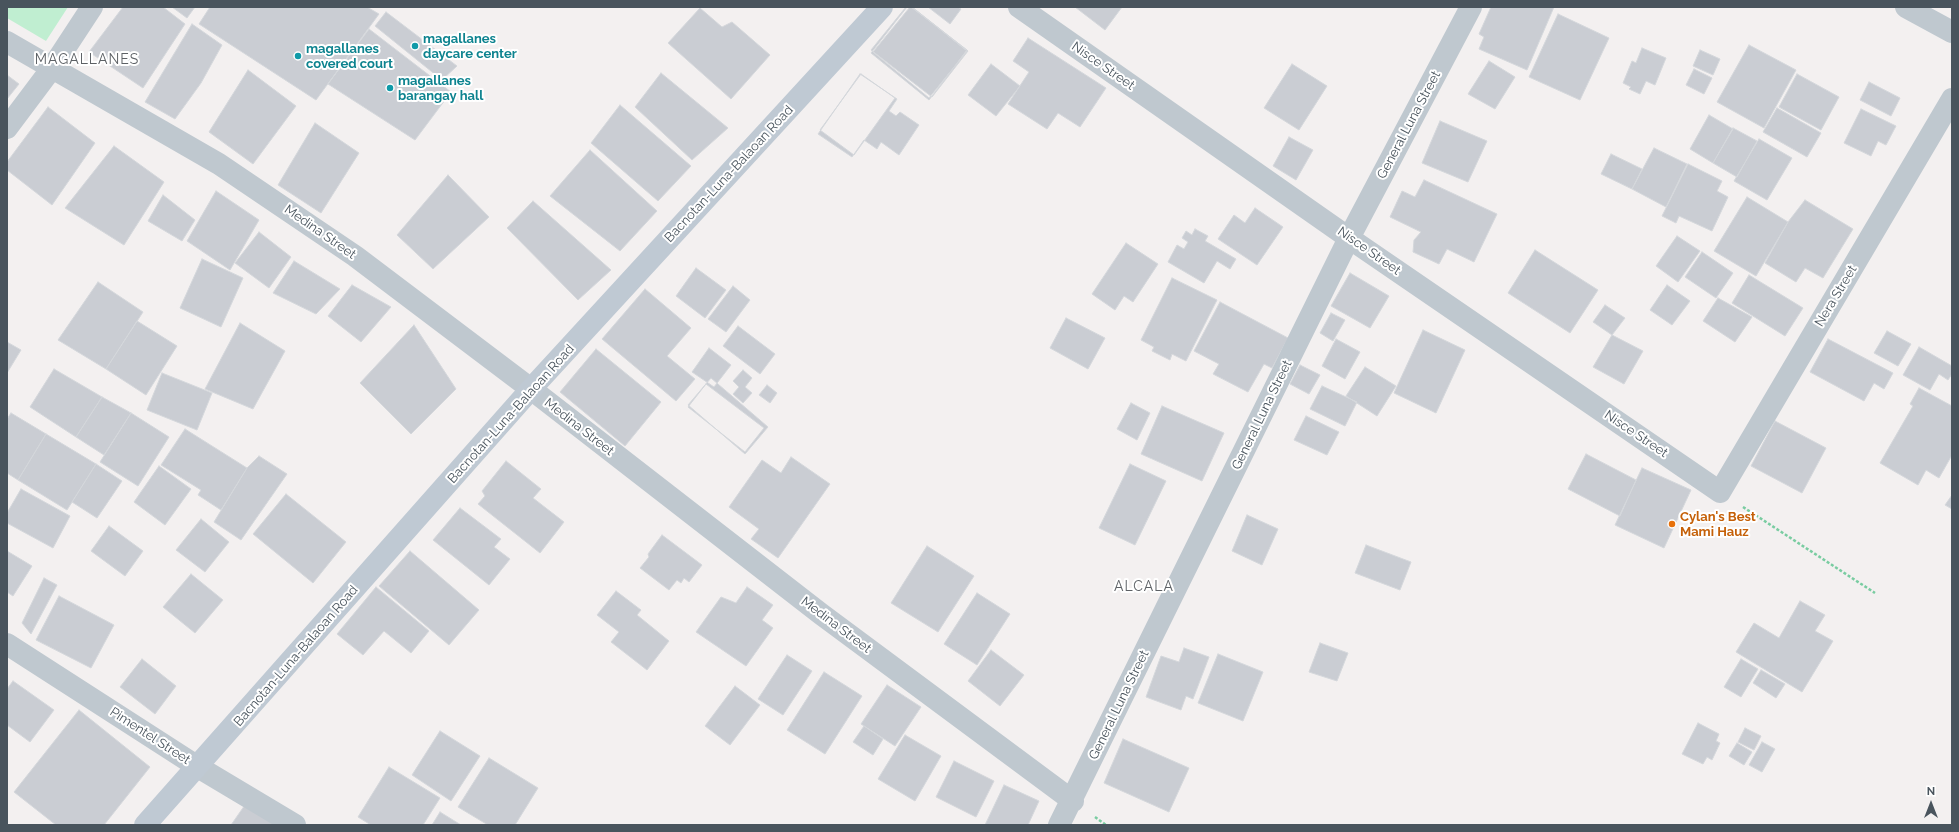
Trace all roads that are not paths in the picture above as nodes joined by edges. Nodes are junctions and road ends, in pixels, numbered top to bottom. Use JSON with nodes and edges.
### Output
{"nodes":[{"id":1,"x":92,"y":7,"type":"edge"},
{"id":2,"x":882,"y":7,"type":"edge"},
{"id":3,"x":1019,"y":7,"type":"edge"},
{"id":4,"x":1471,"y":7,"type":"edge"},
{"id":5,"x":1906,"y":7,"type":"edge"},
{"id":6,"x":1952,"y":32,"type":"edge"},
{"id":7,"x":7,"y":42,"type":"edge"},
{"id":8,"x":52,"y":68,"type":"junction"},
{"id":9,"x":1952,"y":99,"type":"edge"},
{"id":10,"x":7,"y":128,"type":"edge"},
{"id":11,"x":1349,"y":238,"type":"junction"},
{"id":12,"x":531,"y":389,"type":"junction"},
{"id":13,"x":1720,"y":492,"type":"joint"},
{"id":14,"x":7,"y":644,"type":"edge"},
{"id":15,"x":198,"y":767,"type":"junction"},
{"id":16,"x":1072,"y":800,"type":"junction"},
{"id":17,"x":145,"y":825,"type":"edge"},
{"id":18,"x":295,"y":825,"type":"edge"},
{"id":19,"x":1059,"y":825,"type":"edge"}],
"edges":[{"from":1,"to":8,"type":"street"},
{"from":2,"to":12,"type":"main road","name":"Bacnotan-Luna-Balaoan Road"},
{"from":3,"to":11,"type":"street","name":"Nisce Street"},
{"from":4,"to":11,"type":"street","name":"General Luna Street"},
{"from":5,"to":6,"type":"street"},
{"from":7,"to":8,"type":"street","name":"Medina Street"},
{"from":8,"to":10,"type":"street"},
{"from":8,"to":12,"type":"street","name":"Medina Street"},
{"from":9,"to":13,"type":"street","name":"Nera Street"},
{"from":11,"to":13,"type":"street","name":"Nisce Street"},
{"from":11,"to":16,"type":"street","name":"General Luna Street"},
{"from":12,"to":15,"type":"main road","name":"Bacnotan-Luna-Balaoan Road"},
{"from":12,"to":16,"type":"street","name":"Medina Street"},
{"from":14,"to":15,"type":"street","name":"Pimentel Street"},
{"from":15,"to":17,"type":"main road","name":"Bacnotan-Luna-Balaoan Road"},
{"from":15,"to":18,"type":"street","name":"Pimentel Street"},
{"from":16,"to":19,"type":"street","name":"General Luna Street"}]}
